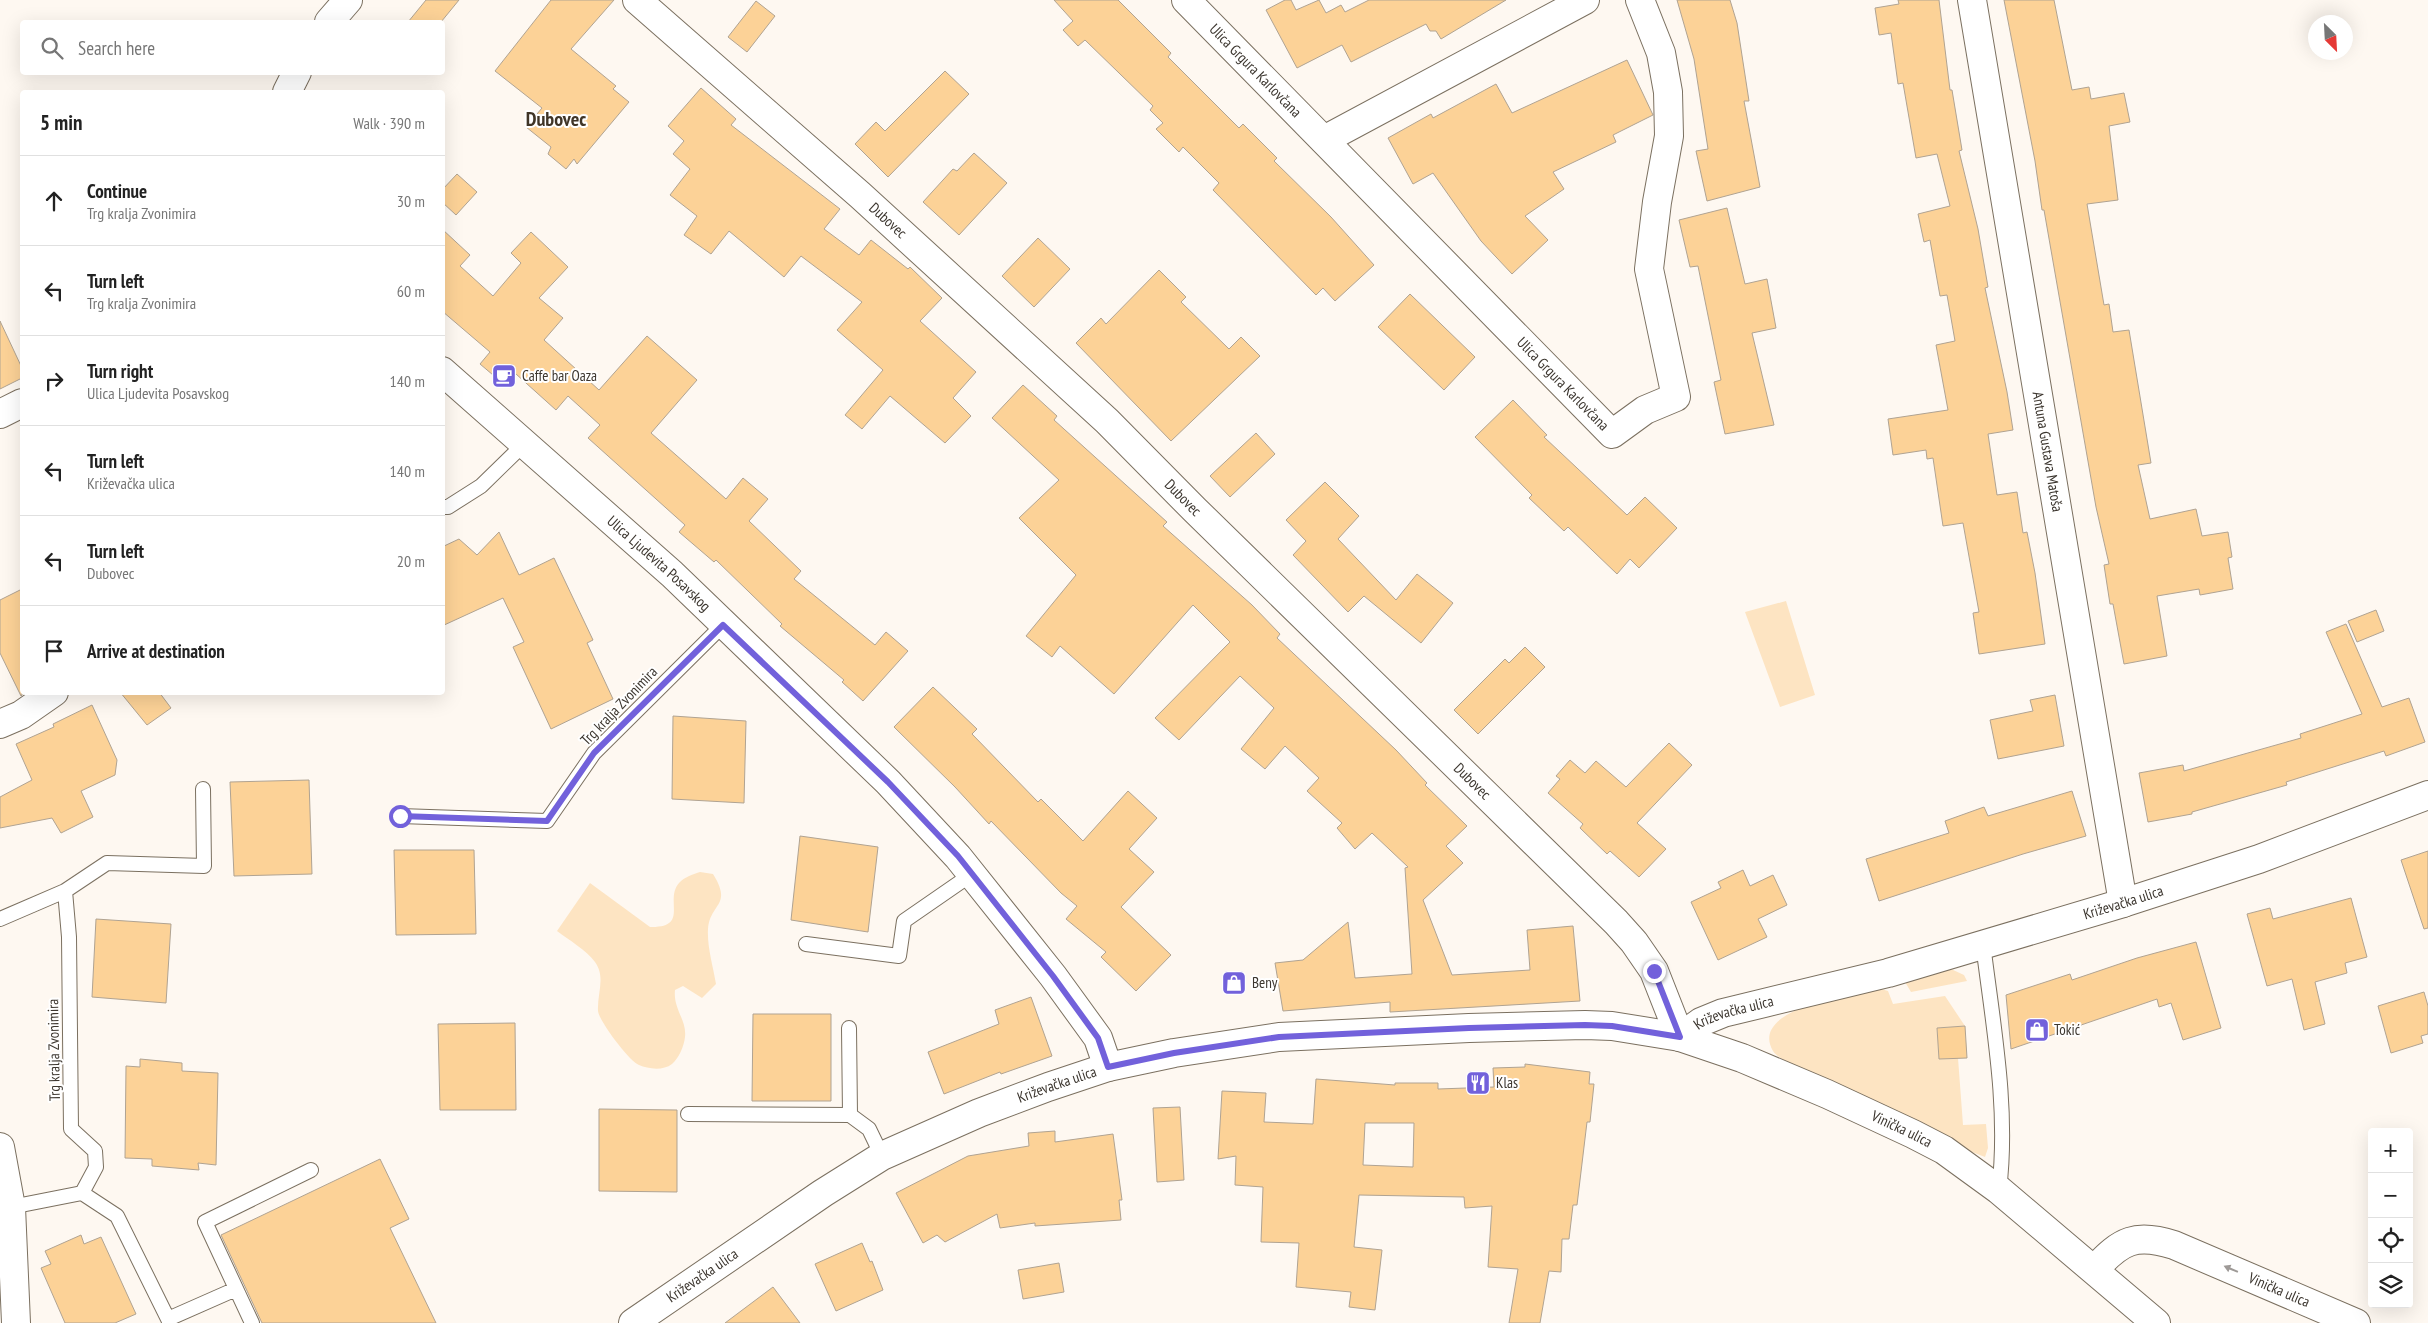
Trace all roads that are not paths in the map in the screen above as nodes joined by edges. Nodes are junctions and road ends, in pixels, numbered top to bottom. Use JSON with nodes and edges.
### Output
{"nodes":[{"id":1,"x":348,"y":0,"type":"edge"},
{"id":2,"x":638,"y":0,"type":"edge"},
{"id":3,"x":1186,"y":0,"type":"edge"},
{"id":4,"x":1585,"y":0,"type":"edge"},
{"id":5,"x":1640,"y":0,"type":"edge"},
{"id":6,"x":1972,"y":0,"type":"edge"},
{"id":7,"x":331,"y":20,"type":"edge"},
{"id":8,"x":296,"y":75,"type":"edge"},
{"id":9,"x":288,"y":90,"type":"edge"},
{"id":10,"x":1324,"y":140,"type":"junction"},
{"id":11,"x":445,"y":374,"type":"edge"},
{"id":12,"x":20,"y":404,"type":"edge"},
{"id":13,"x":0,"y":414,"type":"edge"},
{"id":14,"x":524,"y":445,"type":"junction"},
{"id":15,"x":445,"y":507,"type":"edge"},
{"id":16,"x":723,"y":625,"type":"junction"},
{"id":17,"x":50,"y":695,"type":"edge"},
{"id":18,"x":0,"y":724,"type":"edge"},
{"id":19,"x":203,"y":789,"type":"dead end"},
{"id":20,"x":2428,"y":795,"type":"edge"},
{"id":21,"x":400,"y":816,"type":"dead end"},
{"id":22,"x":972,"y":874,"type":"junction"},
{"id":23,"x":65,"y":891,"type":"junction"},
{"id":24,"x":2123,"y":903,"type":"junction"},
{"id":25,"x":0,"y":919,"type":"edge"},
{"id":26,"x":806,"y":944,"type":"dead end"},
{"id":27,"x":1983,"y":944,"type":"junction"},
{"id":28,"x":849,"y":1028,"type":"dead end"},
{"id":29,"x":1680,"y":1037,"type":"junction"},
{"id":30,"x":1108,"y":1067,"type":"junction"},
{"id":31,"x":688,"y":1114,"type":"dead end"},
{"id":32,"x":850,"y":1115,"type":"junction"},
{"id":33,"x":0,"y":1147,"type":"edge"},
{"id":34,"x":882,"y":1156,"type":"junction"},
{"id":35,"x":312,"y":1170,"type":"dead end"},
{"id":36,"x":1999,"y":1190,"type":"junction"},
{"id":37,"x":82,"y":1193,"type":"junction"},
{"id":38,"x":11,"y":1207,"type":"junction"},
{"id":39,"x":2094,"y":1269,"type":"junction"},
{"id":40,"x":236,"y":1289,"type":"junction"},
{"id":41,"x":646,"y":1319,"type":"edge"},
{"id":42,"x":10,"y":1320,"type":"edge"},
{"id":43,"x":169,"y":1321,"type":"edge"},
{"id":44,"x":252,"y":1323,"type":"edge"},
{"id":45,"x":2156,"y":1323,"type":"edge"},
{"id":46,"x":2356,"y":1323,"type":"edge"}],
"edges":[{"from":1,"to":7,"type":"street"},
{"from":2,"to":29,"type":"street","name":"Dubovec"},
{"from":3,"to":10,"type":"street","name":"Ulica Grgura Karlovčana"},
{"from":4,"to":10,"type":"street"},
{"from":5,"to":10,"type":"street","name":"Ulica Grgura Karlovčana"},
{"from":6,"to":24,"type":"street","name":"Antuna Gustava Matoša"},
{"from":8,"to":9,"type":"street"},
{"from":11,"to":14,"type":"street","name":"Ulica Ljudevita Posavskog"},
{"from":12,"to":13,"type":"street"},
{"from":14,"to":15,"type":"lane"},
{"from":14,"to":16,"type":"street","name":"Ulica Ljudevita Posavskog"},
{"from":16,"to":21,"type":"lane","name":"Trg kralja Zvonimira"},
{"from":16,"to":22,"type":"street","name":"Ulica Ljudevita Posavskog"},
{"from":17,"to":18,"type":"street"},
{"from":19,"to":23,"type":"lane"},
{"from":20,"to":24,"type":"street","name":"Križevačka ulica"},
{"from":22,"to":26,"type":"lane"},
{"from":22,"to":30,"type":"street","name":"Ulica Ljudevita Posavskog"},
{"from":23,"to":25,"type":"lane"},
{"from":23,"to":37,"type":"lane","name":"Trg kralja Zvonimira"},
{"from":24,"to":27,"type":"street","name":"Križevačka ulica"},
{"from":27,"to":29,"type":"street","name":"Križevačka ulica"},
{"from":27,"to":36,"type":"lane"},
{"from":28,"to":32,"type":"lane"},
{"from":29,"to":30,"type":"street","name":"Križevačka ulica"},
{"from":29,"to":36,"type":"street","name":"Vinička ulica"},
{"from":30,"to":34,"type":"street","name":"Križevačka ulica"},
{"from":31,"to":32,"type":"lane"},
{"from":32,"to":34,"type":"lane"},
{"from":33,"to":38,"type":"street"},
{"from":34,"to":41,"type":"street","name":"Križevačka ulica"},
{"from":35,"to":40,"type":"lane"},
{"from":36,"to":39,"type":"street","name":"Vinička ulica"},
{"from":37,"to":38,"type":"lane"},
{"from":37,"to":43,"type":"lane"},
{"from":38,"to":42,"type":"street"},
{"from":39,"to":45,"type":"street","name":"Vinička ulica"},
{"from":46,"to":39,"type":"street","name":"Vinička ulica","one_way":true},
{"from":40,"to":43,"type":"lane"},
{"from":40,"to":44,"type":"lane"}]}
